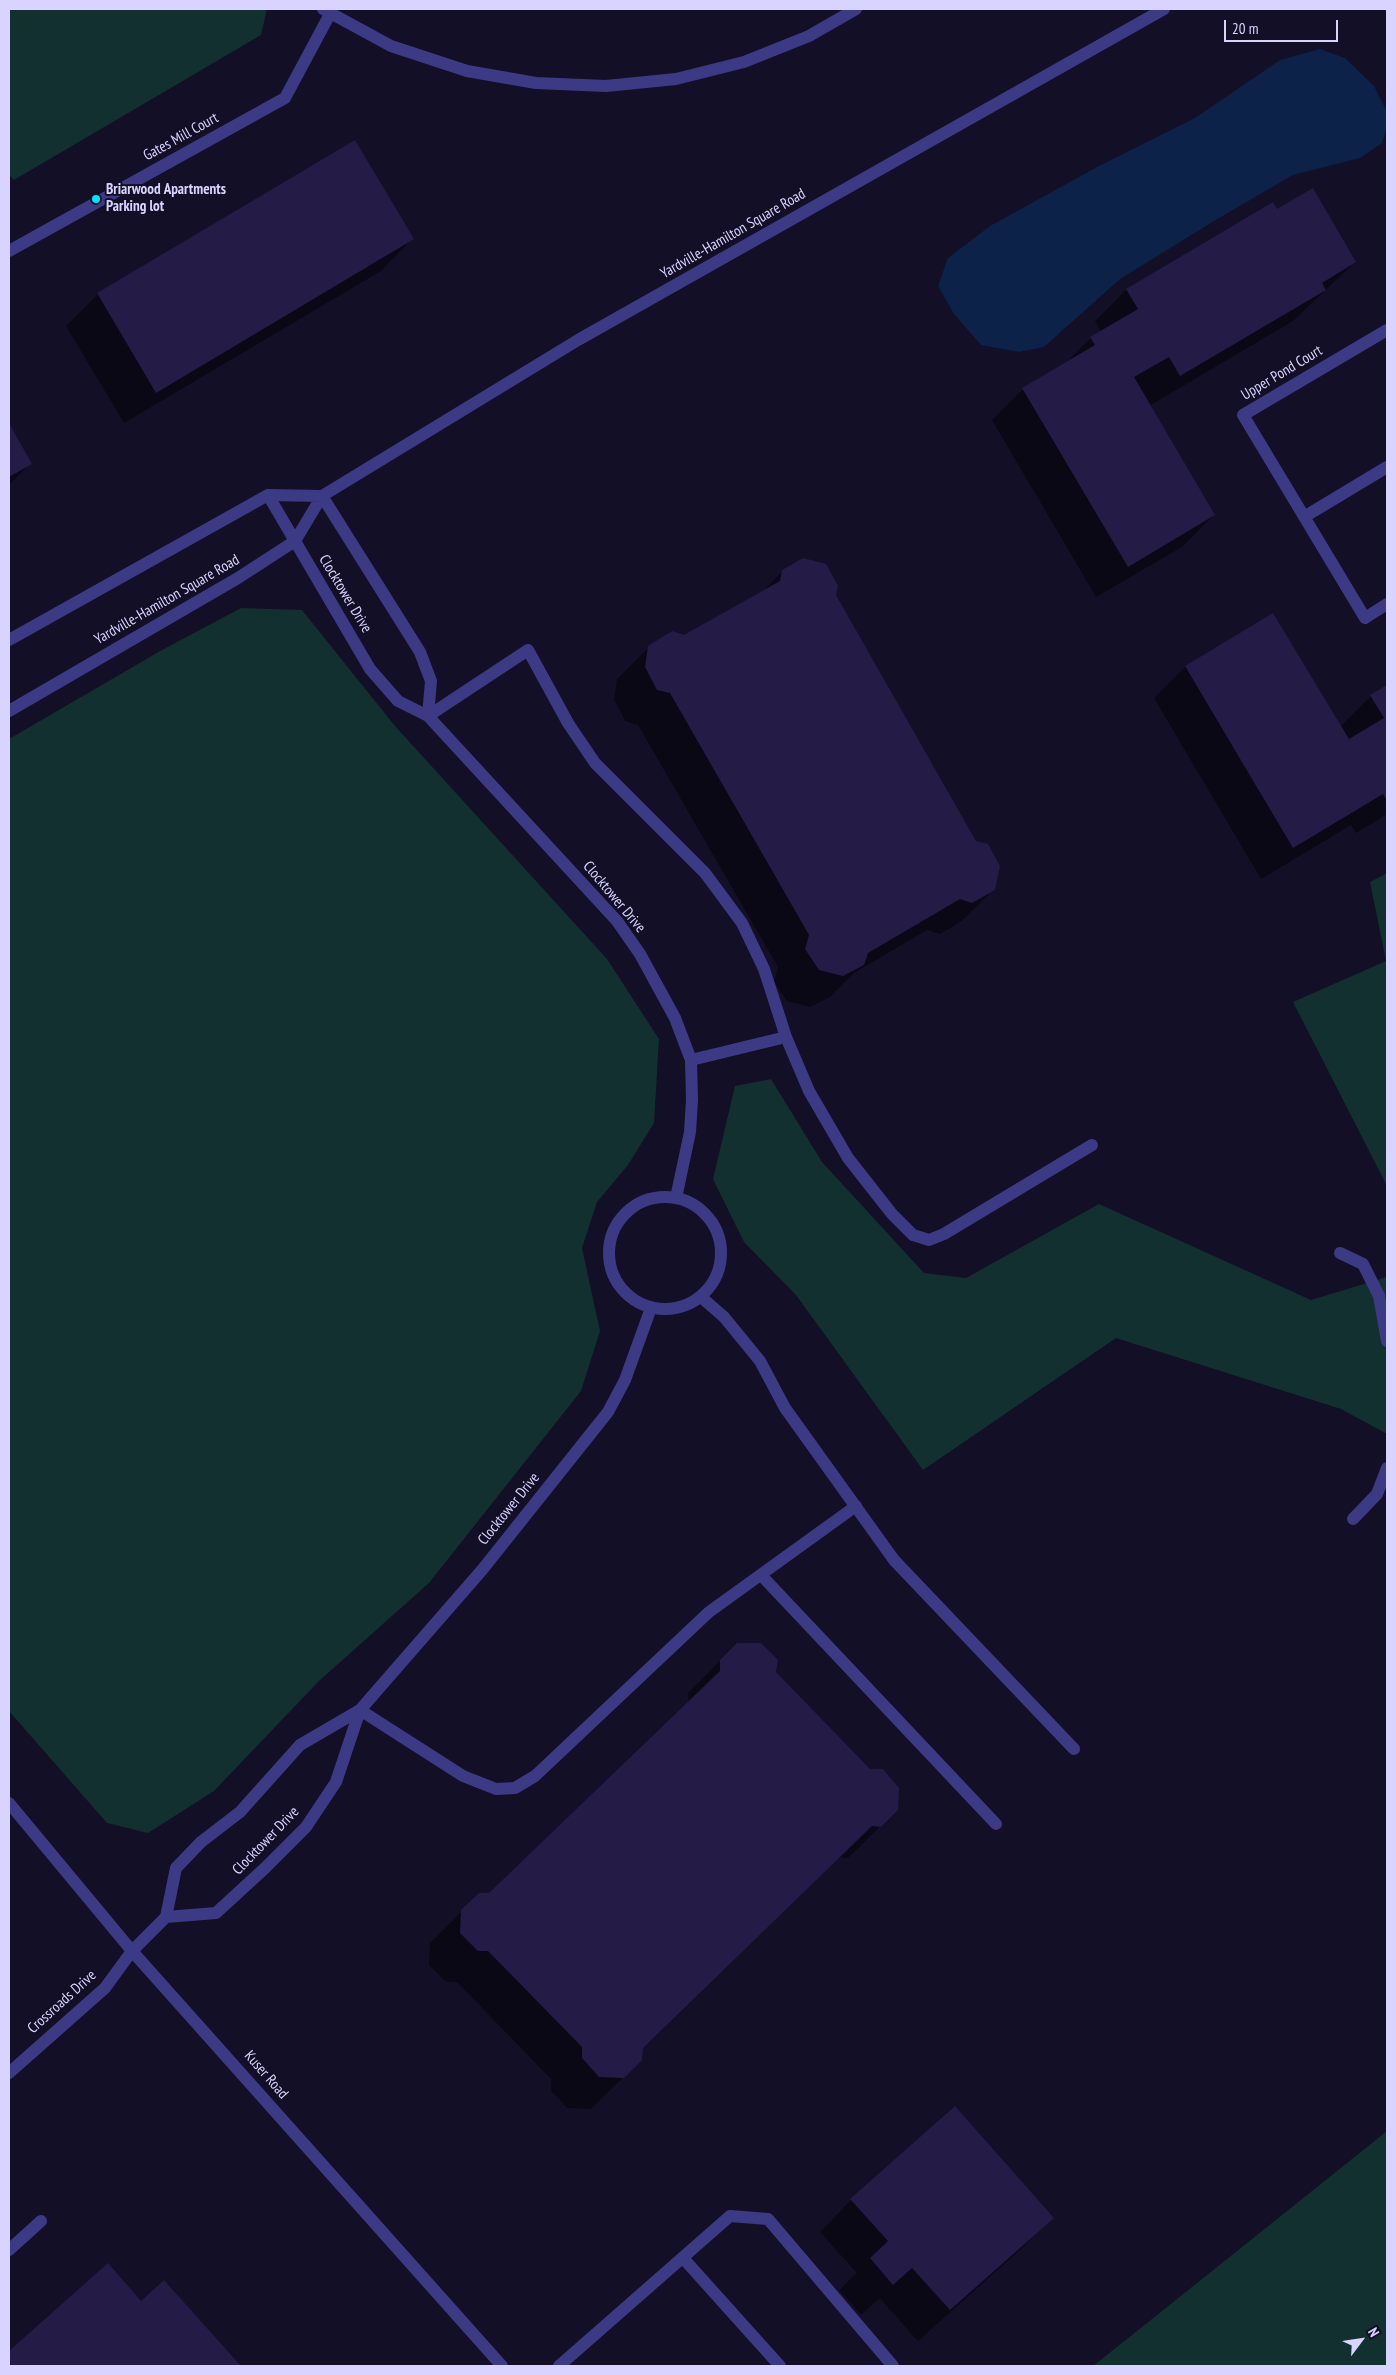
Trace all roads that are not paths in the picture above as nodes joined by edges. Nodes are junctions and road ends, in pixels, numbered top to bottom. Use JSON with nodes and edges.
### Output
{"nodes":[{"id":1,"x":856,"y":9,"type":"edge"},
{"id":2,"x":1164,"y":9,"type":"edge"},
{"id":3,"x":327,"y":11,"type":"edge"},
{"id":4,"x":9,"y":251,"type":"edge"},
{"id":5,"x":1387,"y":330,"type":"edge"},
{"id":6,"x":1387,"y":467,"type":"edge"},
{"id":7,"x":268,"y":494,"type":"junction"},
{"id":8,"x":322,"y":496,"type":"junction"},
{"id":9,"x":1304,"y":517,"type":"junction"},
{"id":10,"x":295,"y":541,"type":"junction"},
{"id":11,"x":1387,"y":604,"type":"edge"},
{"id":12,"x":9,"y":640,"type":"edge"},
{"id":13,"x":9,"y":711,"type":"edge"},
{"id":14,"x":428,"y":716,"type":"junction"},
{"id":15,"x":786,"y":1038,"type":"junction"},
{"id":16,"x":691,"y":1060,"type":"junction"},
{"id":17,"x":1092,"y":1145,"type":"dead end"},
{"id":18,"x":676,"y":1198,"type":"junction"},
{"id":19,"x":1340,"y":1253,"type":"dead end"},
{"id":20,"x":701,"y":1297,"type":"junction"},
{"id":21,"x":651,"y":1308,"type":"junction"},
{"id":22,"x":1387,"y":1341,"type":"edge"},
{"id":23,"x":1387,"y":1468,"type":"edge"},
{"id":24,"x":856,"y":1506,"type":"junction"},
{"id":25,"x":1353,"y":1519,"type":"dead end"},
{"id":26,"x":761,"y":1575,"type":"junction"},
{"id":27,"x":360,"y":1710,"type":"junction"},
{"id":28,"x":1074,"y":1750,"type":"dead end"},
{"id":29,"x":9,"y":1803,"type":"edge"},
{"id":30,"x":996,"y":1824,"type":"dead end"},
{"id":31,"x":166,"y":1917,"type":"junction"},
{"id":32,"x":132,"y":1951,"type":"junction"},
{"id":33,"x":9,"y":2073,"type":"edge"},
{"id":34,"x":41,"y":2221,"type":"dead end"},
{"id":35,"x":9,"y":2250,"type":"edge"},
{"id":36,"x":683,"y":2258,"type":"junction"},
{"id":37,"x":502,"y":2366,"type":"edge"},
{"id":38,"x":559,"y":2366,"type":"edge"},
{"id":39,"x":780,"y":2366,"type":"edge"},
{"id":40,"x":893,"y":2366,"type":"edge"}],
"edges":[{"from":1,"to":3,"type":"street"},
{"from":2,"to":8,"type":"street","name":"Yardville-Hamilton Square Road"},
{"from":3,"to":4,"type":"street","name":"Gates Mill Court"},
{"from":5,"to":9,"type":"street","name":"Upper Pond Court"},
{"from":6,"to":9,"type":"street"},
{"from":7,"to":8,"type":"street"},
{"from":7,"to":10,"type":"street","name":"Clocktower Drive"},
{"from":7,"to":12,"type":"street"},
{"from":8,"to":10,"type":"street","name":"Yardville-Hamilton Square Road"},
{"from":8,"to":14,"type":"street"},
{"from":9,"to":11,"type":"street","name":"Upper Pond Court"},
{"from":10,"to":13,"type":"street","name":"Yardville-Hamilton Square Road"},
{"from":10,"to":14,"type":"street","name":"Clocktower Drive"},
{"from":14,"to":15,"type":"street"},
{"from":14,"to":16,"type":"street","name":"Clocktower Drive"},
{"from":15,"to":16,"type":"street"},
{"from":15,"to":17,"type":"street"},
{"from":16,"to":18,"type":"street","name":"Clocktower Drive"},
{"from":18,"to":20,"type":"street"},
{"from":18,"to":21,"type":"street"},
{"from":19,"to":22,"type":"street"},
{"from":20,"to":21,"type":"street"},
{"from":20,"to":24,"type":"street"},
{"from":21,"to":27,"type":"street","name":"Clocktower Drive"},
{"from":23,"to":25,"type":"street"},
{"from":24,"to":26,"type":"street"},
{"from":24,"to":28,"type":"street"},
{"from":26,"to":27,"type":"street"},
{"from":26,"to":30,"type":"street"},
{"from":27,"to":31,"type":"street","name":"Clocktower Drive"},
{"from":27,"to":31,"type":"street","name":"Clocktower Drive"},
{"from":29,"to":32,"type":"street","name":"Kuser Road"},
{"from":31,"to":32,"type":"street"},
{"from":32,"to":33,"type":"street","name":"Crossroads Drive"},
{"from":32,"to":37,"type":"street","name":"Kuser Road"},
{"from":34,"to":35,"type":"street"},
{"from":36,"to":38,"type":"street"},
{"from":36,"to":39,"type":"street"},
{"from":36,"to":40,"type":"street"}]}
